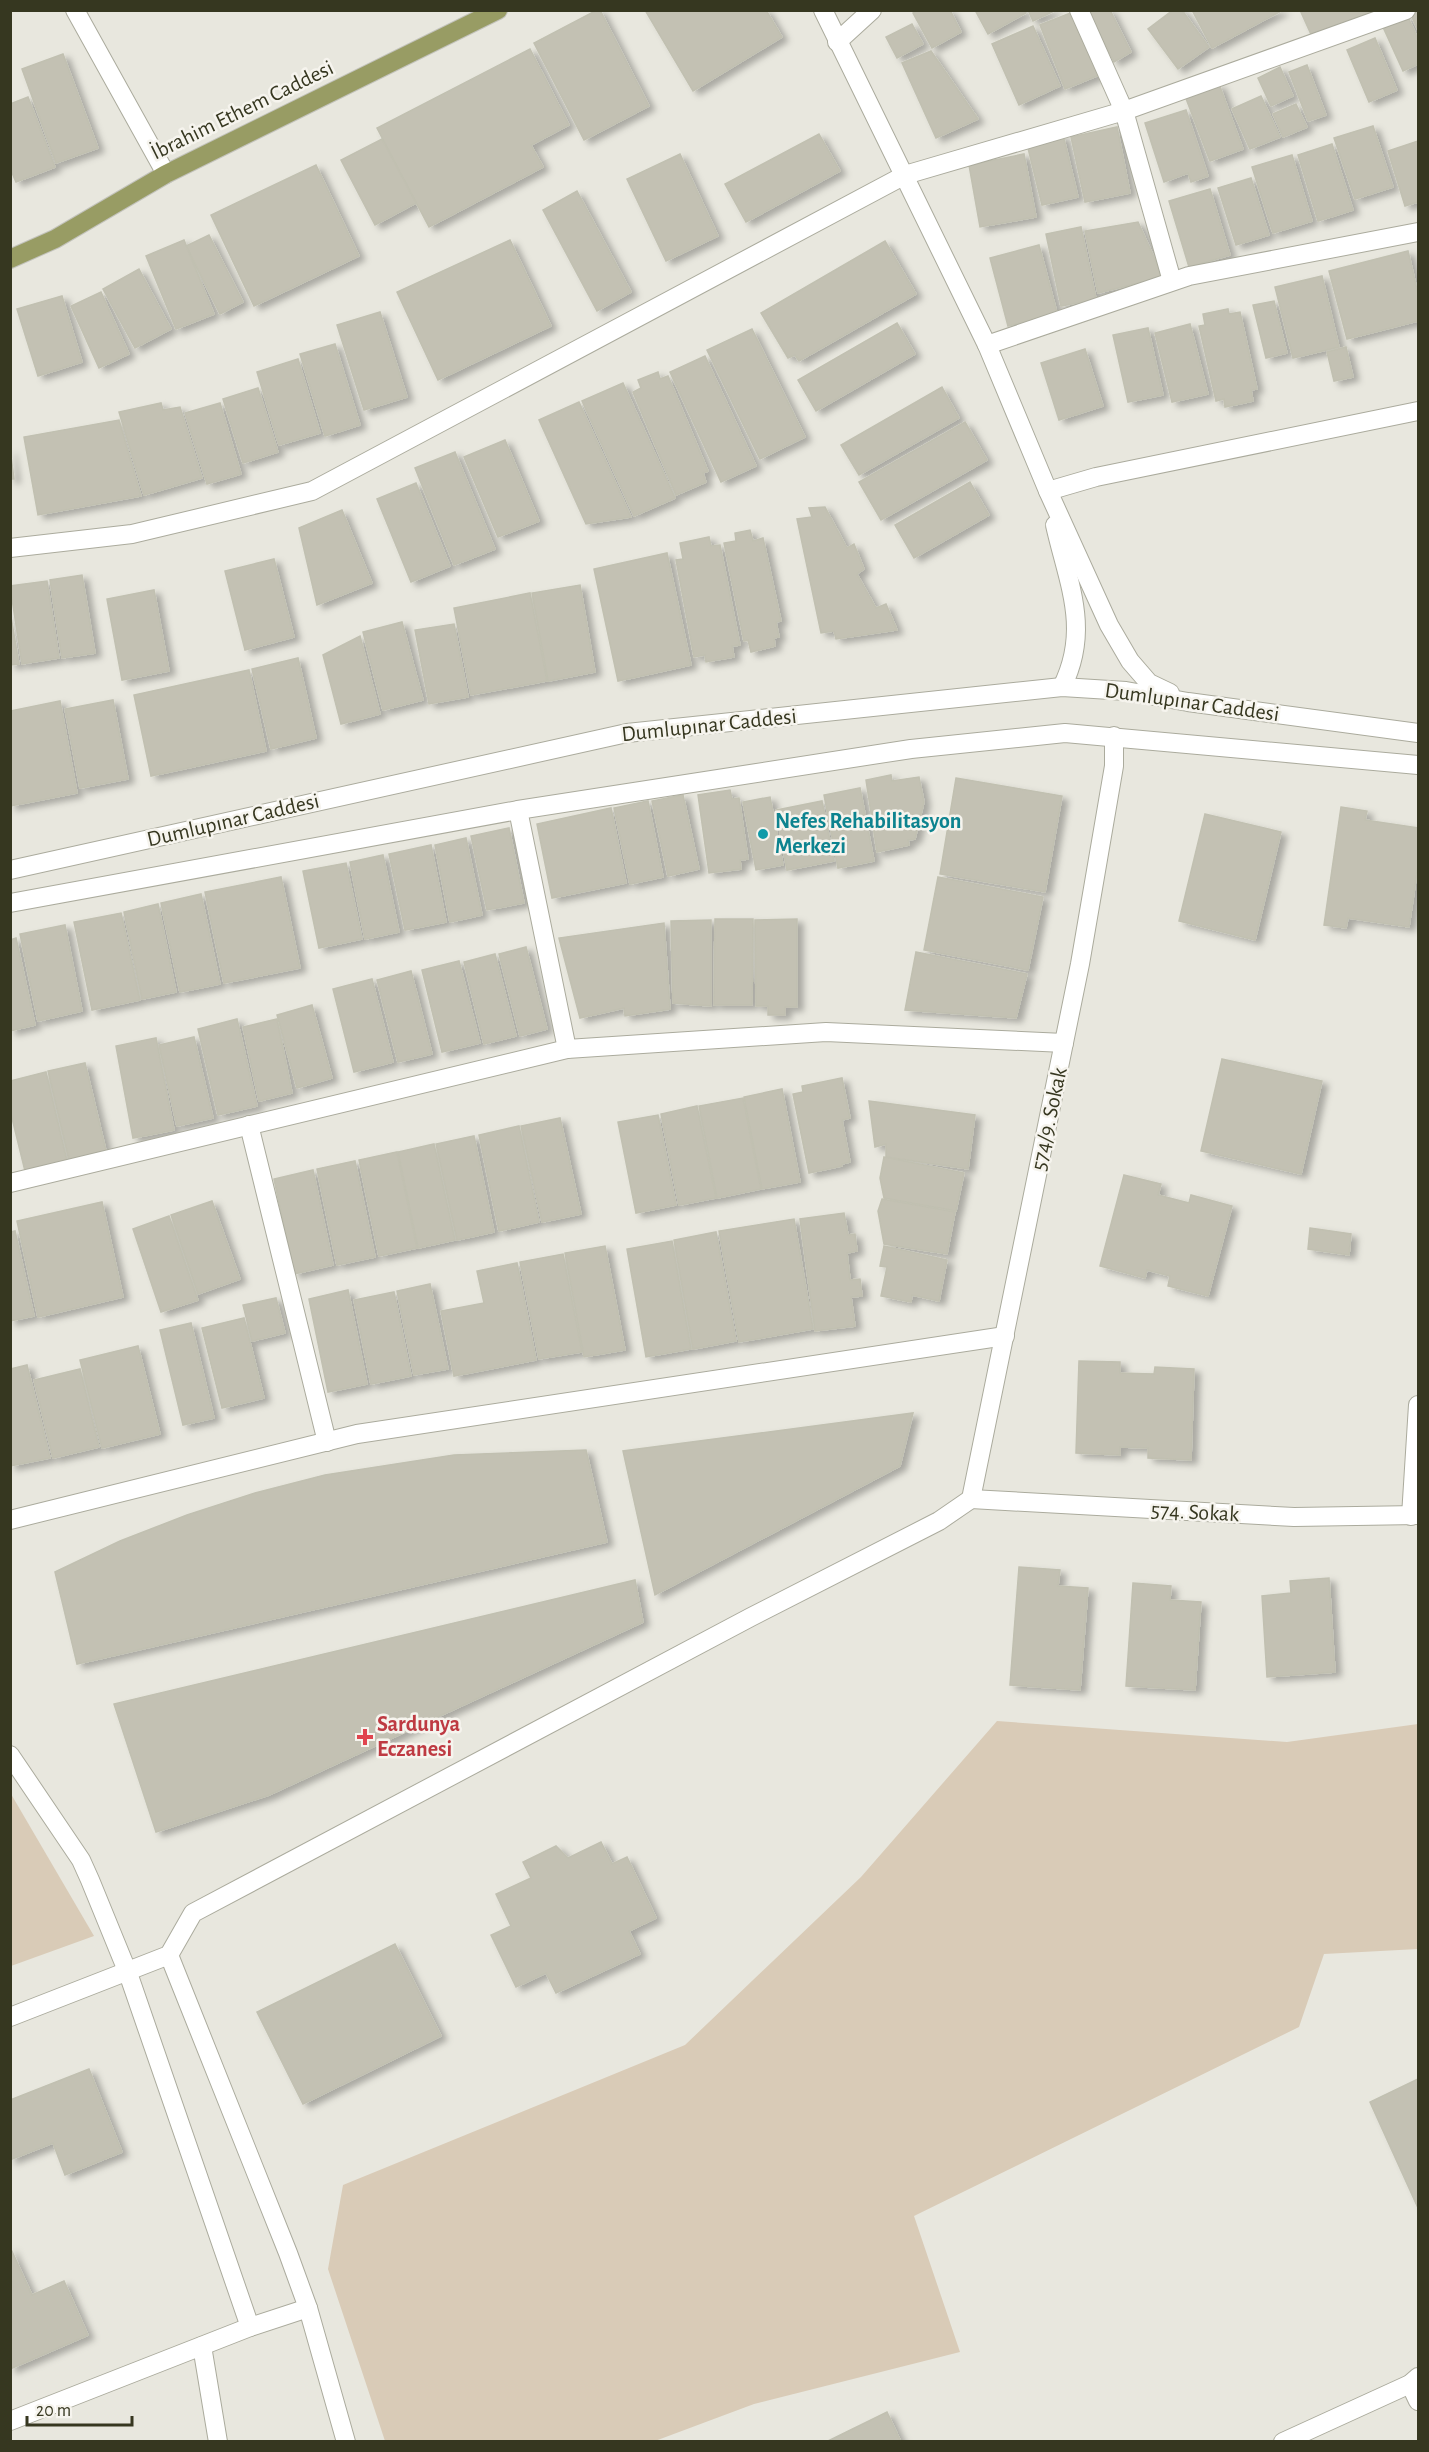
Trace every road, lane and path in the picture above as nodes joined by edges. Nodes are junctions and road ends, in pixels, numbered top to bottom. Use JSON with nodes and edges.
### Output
{"nodes":[{"id":1,"x":75,"y":10,"type":"edge"},
{"id":2,"x":498,"y":10,"type":"edge"},
{"id":3,"x":823,"y":10,"type":"edge"},
{"id":4,"x":872,"y":10,"type":"edge"},
{"id":5,"x":1079,"y":10,"type":"edge"},
{"id":6,"x":1406,"y":10,"type":"edge"},
{"id":7,"x":837,"y":42,"type":"junction"},
{"id":8,"x":1124,"y":111,"type":"junction"},
{"id":9,"x":166,"y":174,"type":"junction"},
{"id":10,"x":905,"y":175,"type":"junction"},
{"id":11,"x":1419,"y":232,"type":"edge"},
{"id":12,"x":10,"y":259,"type":"edge"},
{"id":13,"x":1172,"y":281,"type":"junction"},
{"id":14,"x":987,"y":345,"type":"junction"},
{"id":15,"x":1419,"y":411,"type":"edge"},
{"id":16,"x":1048,"y":491,"type":"junction"},
{"id":17,"x":10,"y":548,"type":"edge"},
{"id":18,"x":1062,"y":687,"type":"junction"},
{"id":19,"x":1188,"y":702,"type":"junction"},
{"id":20,"x":1419,"y":733,"type":"edge"},
{"id":21,"x":1114,"y":736,"type":"junction"},
{"id":22,"x":1419,"y":765,"type":"edge"},
{"id":23,"x":518,"y":810,"type":"junction"},
{"id":24,"x":10,"y":870,"type":"edge"},
{"id":25,"x":10,"y":903,"type":"edge"},
{"id":26,"x":1064,"y":1043,"type":"junction"},
{"id":27,"x":567,"y":1049,"type":"junction"},
{"id":28,"x":249,"y":1125,"type":"junction"},
{"id":29,"x":10,"y":1183,"type":"edge"},
{"id":30,"x":1005,"y":1336,"type":"junction"},
{"id":31,"x":1419,"y":1405,"type":"edge"},
{"id":32,"x":327,"y":1442,"type":"junction"},
{"id":33,"x":971,"y":1499,"type":"junction"},
{"id":34,"x":1415,"y":1516,"type":"edge"},
{"id":35,"x":10,"y":1520,"type":"edge"},
{"id":36,"x":10,"y":1755,"type":"edge"},
{"id":37,"x":169,"y":1955,"type":"junction"},
{"id":38,"x":128,"y":1973,"type":"junction"},
{"id":39,"x":10,"y":2016,"type":"edge"},
{"id":40,"x":308,"y":2308,"type":"junction"},
{"id":41,"x":250,"y":2327,"type":"junction"},
{"id":42,"x":202,"y":2346,"type":"junction"},
{"id":43,"x":1414,"y":2380,"type":"edge"},
{"id":44,"x":1419,"y":2401,"type":"edge"},
{"id":45,"x":10,"y":2421,"type":"edge"},
{"id":46,"x":219,"y":2442,"type":"edge"},
{"id":47,"x":346,"y":2442,"type":"edge"},
{"id":48,"x":1283,"y":2442,"type":"edge"}],
"edges":[{"from":1,"to":9,"type":"street"},
{"from":2,"to":9,"type":"main road","name":"İbrahim Ethem Caddesi"},
{"from":3,"to":7,"type":"street"},
{"from":4,"to":7,"type":"street"},
{"from":5,"to":8,"type":"street"},
{"from":6,"to":8,"type":"street"},
{"from":7,"to":10,"type":"street"},
{"from":8,"to":10,"type":"street"},
{"from":8,"to":13,"type":"street"},
{"from":9,"to":12,"type":"main road","name":"İbrahim Ethem Caddesi"},
{"from":10,"to":14,"type":"street"},
{"from":10,"to":17,"type":"street"},
{"from":11,"to":13,"type":"street"},
{"from":13,"to":14,"type":"street"},
{"from":14,"to":16,"type":"street"},
{"from":15,"to":16,"type":"street"},
{"from":16,"to":18,"type":"street"},
{"from":16,"to":19,"type":"street"},
{"from":18,"to":19,"type":"street","name":"Dumlupınar Caddesi"},
{"from":18,"to":24,"type":"street","name":"Dumlupınar Caddesi"},
{"from":19,"to":20,"type":"street","name":"Dumlupınar Caddesi"},
{"from":21,"to":22,"type":"street","name":"Dumlupınar Caddesi"},
{"from":21,"to":23,"type":"street","name":"Dumlupınar Caddesi"},
{"from":21,"to":26,"type":"street","name":"574/9. Sokak"},
{"from":23,"to":25,"type":"street","name":"Dumlupınar Caddesi"},
{"from":23,"to":27,"type":"street"},
{"from":26,"to":27,"type":"street"},
{"from":26,"to":30,"type":"street","name":"574/9. Sokak"},
{"from":27,"to":28,"type":"street"},
{"from":28,"to":29,"type":"street"},
{"from":28,"to":32,"type":"street"},
{"from":30,"to":32,"type":"street"},
{"from":30,"to":33,"type":"street","name":"574/9. Sokak"},
{"from":31,"to":34,"type":"street"},
{"from":32,"to":35,"type":"street"},
{"from":33,"to":34,"type":"street","name":"574. Sokak"},
{"from":33,"to":37,"type":"street"},
{"from":36,"to":38,"type":"street"},
{"from":37,"to":38,"type":"street"},
{"from":37,"to":40,"type":"street"},
{"from":38,"to":39,"type":"street"},
{"from":38,"to":41,"type":"street"},
{"from":40,"to":41,"type":"street"},
{"from":40,"to":47,"type":"street"},
{"from":41,"to":42,"type":"street"},
{"from":42,"to":45,"type":"street"},
{"from":42,"to":46,"type":"street"},
{"from":43,"to":44,"type":"street"},
{"from":43,"to":48,"type":"street"}]}
